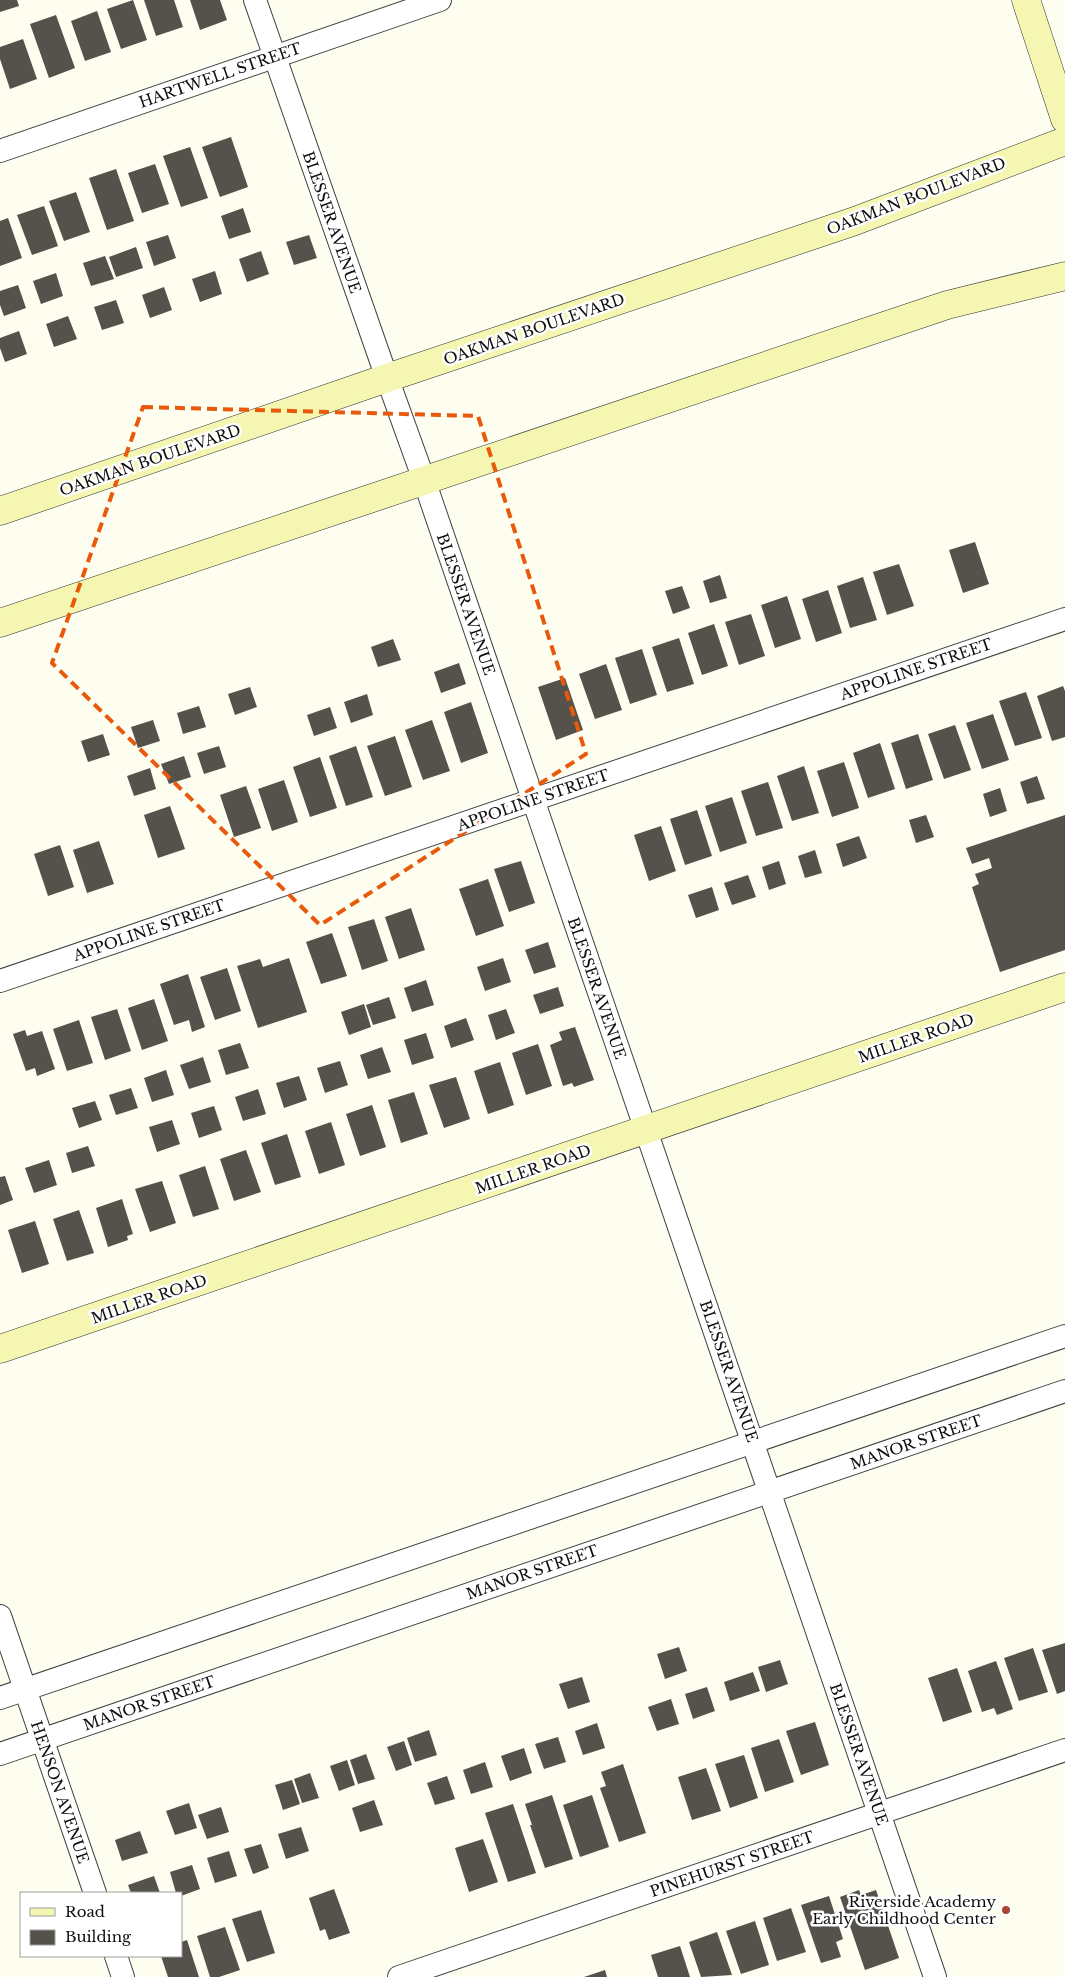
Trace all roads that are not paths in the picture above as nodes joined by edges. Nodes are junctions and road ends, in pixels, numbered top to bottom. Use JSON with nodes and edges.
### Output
{"nodes":[{"id":1,"x":255,"y":0,"type":"edge"},
{"id":2,"x":440,"y":0,"type":"edge"},
{"id":3,"x":1026,"y":0,"type":"edge"},
{"id":4,"x":275,"y":56,"type":"junction"},
{"id":5,"x":1065,"y":118,"type":"edge"},
{"id":6,"x":1065,"y":141,"type":"edge"},
{"id":7,"x":0,"y":151,"type":"edge"},
{"id":8,"x":1065,"y":276,"type":"edge"},
{"id":9,"x":386,"y":378,"type":"junction"},
{"id":10,"x":424,"y":480,"type":"junction"},
{"id":11,"x":0,"y":512,"type":"edge"},
{"id":12,"x":1065,"y":619,"type":"edge"},
{"id":13,"x":0,"y":624,"type":"edge"},
{"id":14,"x":533,"y":800,"type":"junction"},
{"id":15,"x":0,"y":981,"type":"edge"},
{"id":16,"x":1065,"y":987,"type":"edge"},
{"id":17,"x":647,"y":1130,"type":"junction"},
{"id":18,"x":1065,"y":1336,"type":"edge"},
{"id":19,"x":0,"y":1349,"type":"edge"},
{"id":20,"x":1065,"y":1391,"type":"edge"},
{"id":21,"x":754,"y":1443,"type":"junction"},
{"id":22,"x":770,"y":1492,"type":"junction"},
{"id":23,"x":0,"y":1616,"type":"edge"},
{"id":24,"x":25,"y":1690,"type":"junction"},
{"id":25,"x":0,"y":1698,"type":"edge"},
{"id":26,"x":42,"y":1739,"type":"junction"},
{"id":27,"x":1065,"y":1750,"type":"edge"},
{"id":28,"x":0,"y":1754,"type":"edge"},
{"id":29,"x":879,"y":1814,"type":"junction"},
{"id":30,"x":95,"y":1892,"type":"edge"},
{"id":31,"x":116,"y":1957,"type":"edge"},
{"id":32,"x":123,"y":1977,"type":"edge"},
{"id":33,"x":399,"y":1977,"type":"edge"},
{"id":34,"x":934,"y":1977,"type":"edge"}],
"edges":[{"from":1,"to":4,"type":"street","name":"BLESSER AVENUE"},
{"from":2,"to":4,"type":"street","name":"HARTWELL STREET"},
{"from":3,"to":5,"type":"street"},
{"from":4,"to":7,"type":"street","name":"HARTWELL STREET"},
{"from":4,"to":9,"type":"street","name":"BLESSER AVENUE"},
{"from":6,"to":9,"type":"street","name":"OAKMAN BOULEVARD"},
{"from":8,"to":10,"type":"street"},
{"from":9,"to":10,"type":"street","name":"BLESSER AVENUE"},
{"from":9,"to":11,"type":"street","name":"OAKMAN BOULEVARD"},
{"from":10,"to":13,"type":"street"},
{"from":10,"to":14,"type":"street","name":"BLESSER AVENUE"},
{"from":12,"to":14,"type":"street","name":"APPOLINE STREET"},
{"from":14,"to":15,"type":"street","name":"APPOLINE STREET"},
{"from":14,"to":17,"type":"street","name":"BLESSER AVENUE"},
{"from":16,"to":17,"type":"street","name":"MILLER ROAD"},
{"from":17,"to":19,"type":"street","name":"MILLER ROAD"},
{"from":17,"to":21,"type":"street","name":"BLESSER AVENUE"},
{"from":18,"to":21,"type":"street"},
{"from":20,"to":22,"type":"street","name":"MANOR STREET"},
{"from":21,"to":22,"type":"street","name":"BLESSER AVENUE"},
{"from":21,"to":24,"type":"street"},
{"from":22,"to":26,"type":"street","name":"MANOR STREET"},
{"from":22,"to":29,"type":"street","name":"BLESSER AVENUE"},
{"from":23,"to":24,"type":"street","name":"HENSON AVENUE"},
{"from":24,"to":25,"type":"street"},
{"from":24,"to":26,"type":"street","name":"HENSON AVENUE"},
{"from":26,"to":28,"type":"street","name":"MANOR STREET"},
{"from":26,"to":30,"type":"street","name":"HENSON AVENUE"},
{"from":27,"to":29,"type":"street","name":"PINEHURST STREET"},
{"from":29,"to":33,"type":"street","name":"PINEHURST STREET"},
{"from":29,"to":34,"type":"street","name":"BLESSER AVENUE"},
{"from":31,"to":32,"type":"street"}]}
